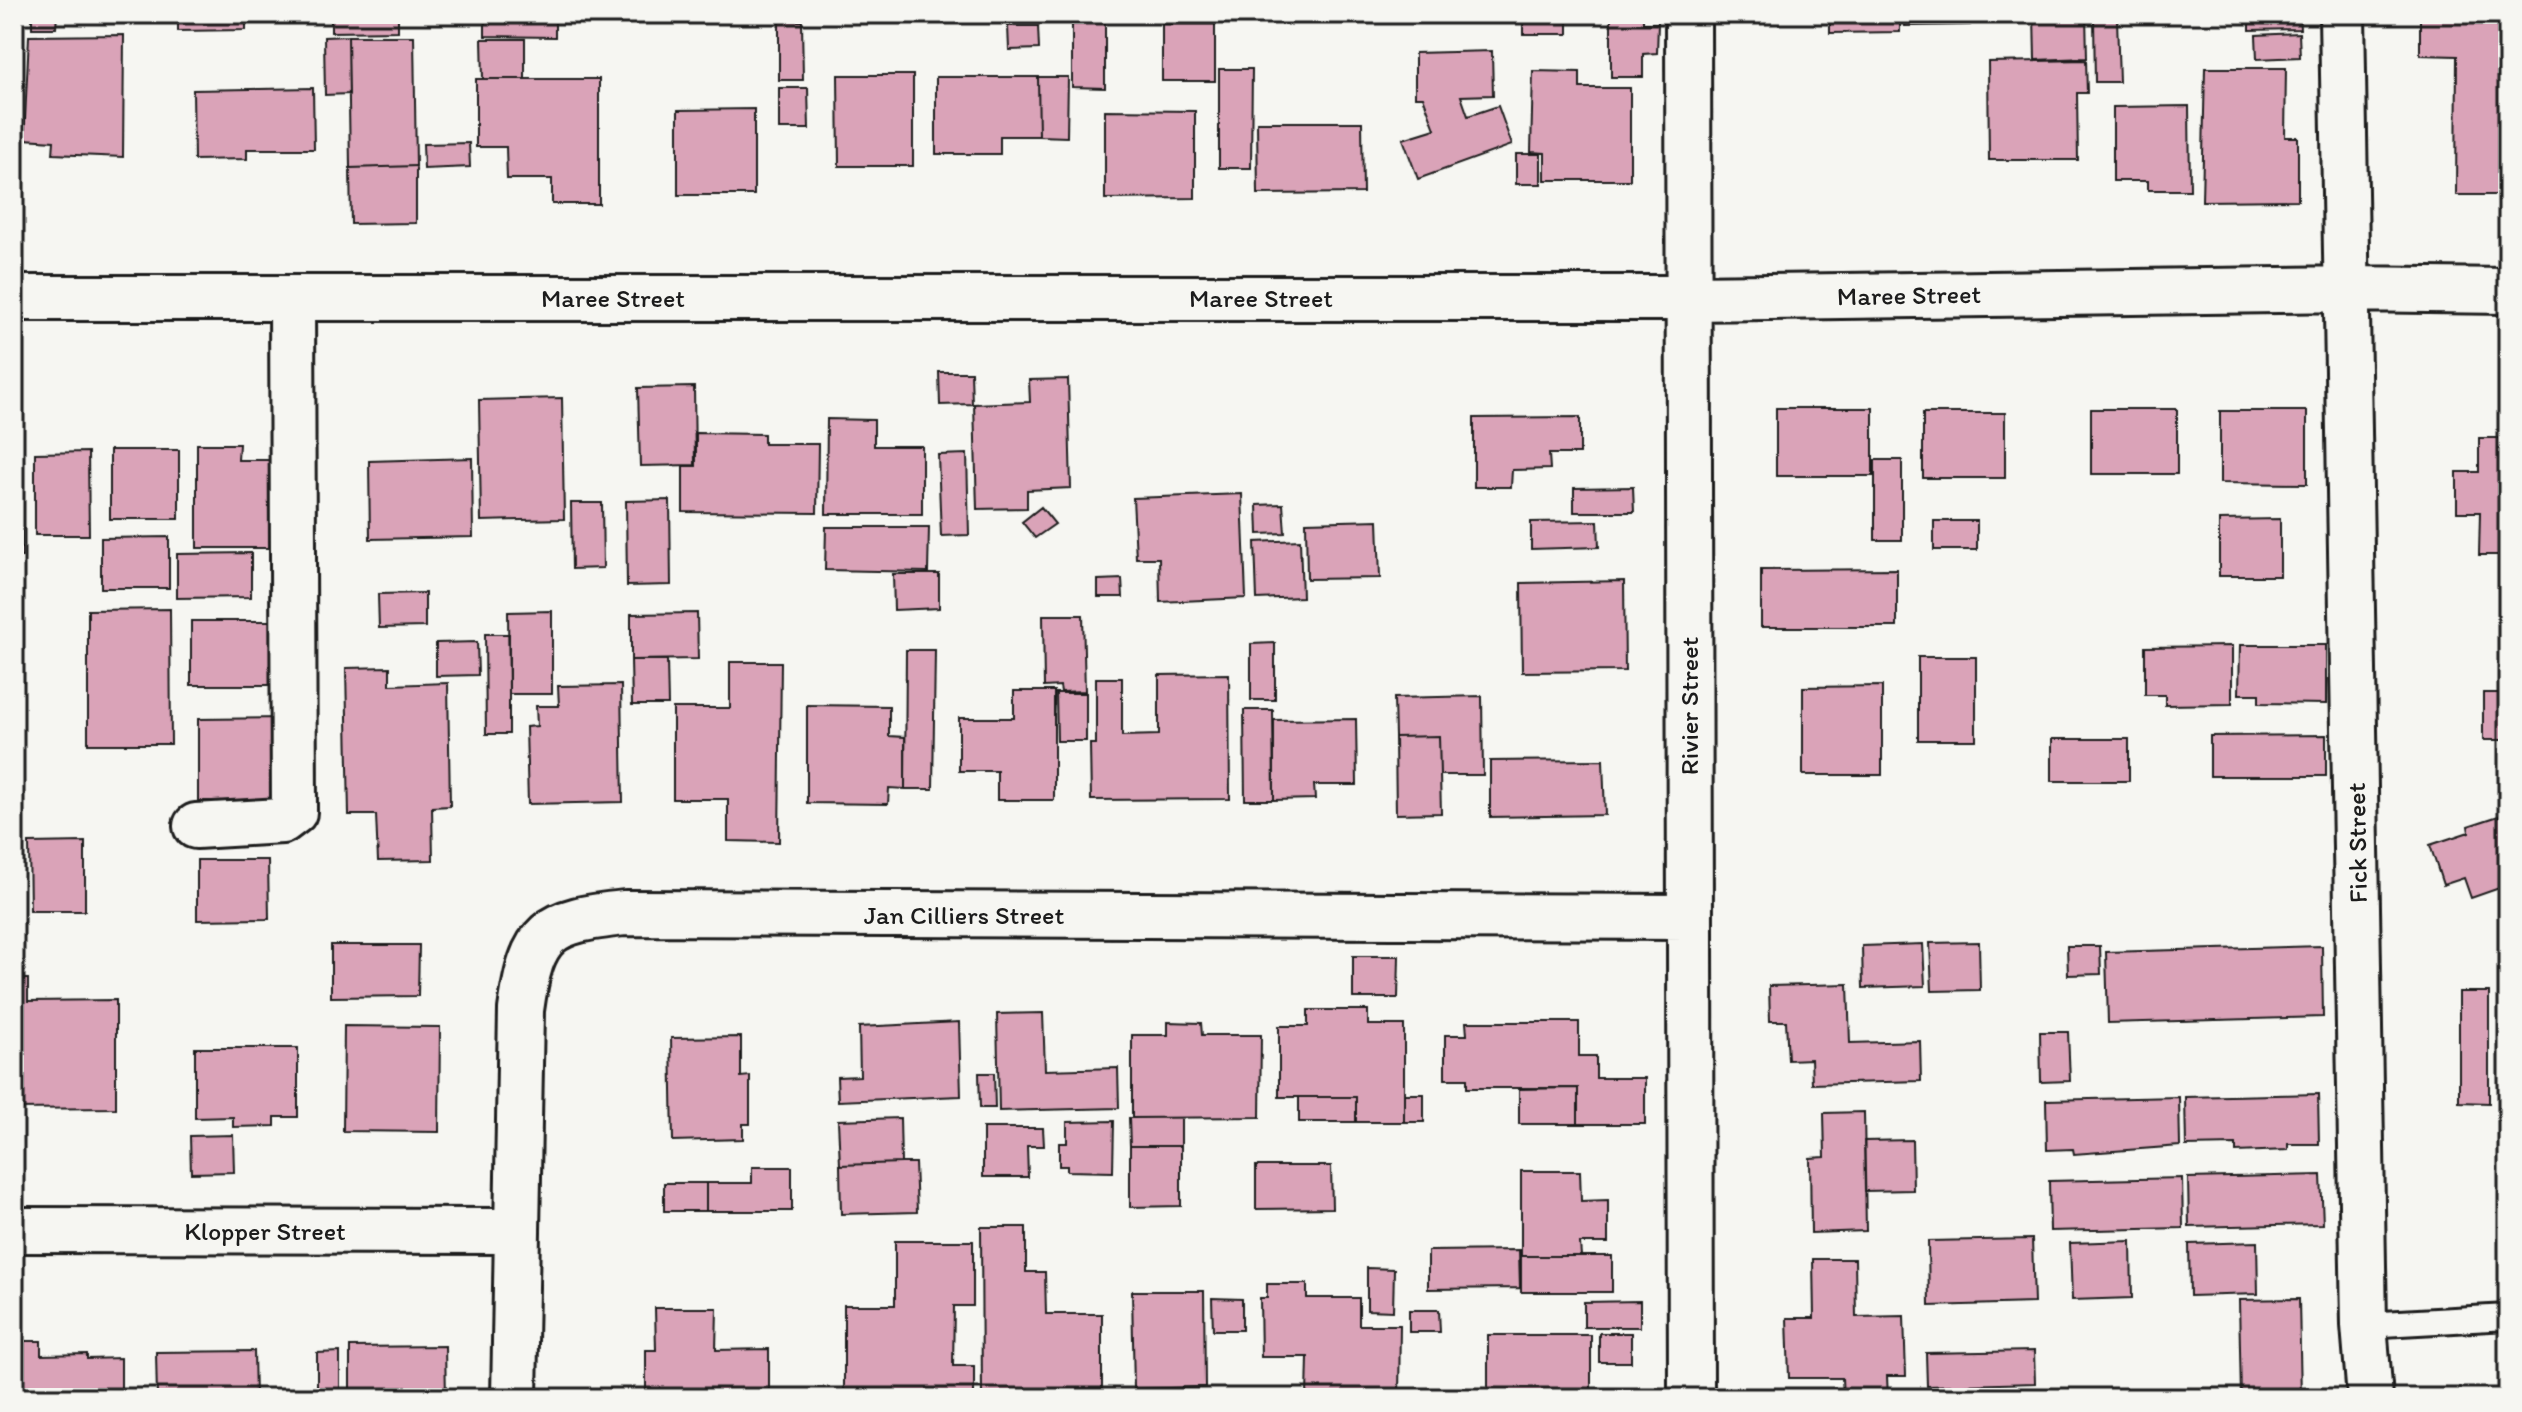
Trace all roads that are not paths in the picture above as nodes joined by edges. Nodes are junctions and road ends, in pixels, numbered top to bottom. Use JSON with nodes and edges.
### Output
{"nodes":[{"id":1,"x":1688,"y":14,"type":"edge"},
{"id":2,"x":2342,"y":14,"type":"edge"},
{"id":3,"x":2349,"y":289,"type":"junction"},
{"id":4,"x":2508,"y":291,"type":"edge"},
{"id":5,"x":14,"y":298,"type":"edge"},
{"id":6,"x":292,"y":298,"type":"junction"},
{"id":7,"x":1689,"y":298,"type":"junction"},
{"id":8,"x":196,"y":826,"type":"dead end"},
{"id":9,"x":1689,"y":917,"type":"junction"},
{"id":10,"x":14,"y":1230,"type":"edge"},
{"id":11,"x":515,"y":1231,"type":"junction"},
{"id":12,"x":2508,"y":1317,"type":"edge"},
{"id":13,"x":2364,"y":1325,"type":"junction"},
{"id":14,"x":514,"y":1398,"type":"edge"},
{"id":15,"x":1691,"y":1398,"type":"edge"},
{"id":16,"x":2370,"y":1398,"type":"edge"}],
"edges":[{"from":1,"to":7,"type":"street","name":"Rivier Street"},
{"from":2,"to":3,"type":"street","name":"Fick Street"},
{"from":3,"to":4,"type":"street","name":"Maree Street"},
{"from":3,"to":7,"type":"street","name":"Maree Street"},
{"from":3,"to":13,"type":"street","name":"Fick Street"},
{"from":5,"to":6,"type":"street","name":"Maree Street"},
{"from":6,"to":7,"type":"street","name":"Maree Street"},
{"from":6,"to":8,"type":"street"},
{"from":7,"to":9,"type":"street","name":"Rivier Street"},
{"from":9,"to":11,"type":"street","name":"Jan Cilliers Street"},
{"from":9,"to":15,"type":"street","name":"Rivier Street"},
{"from":10,"to":11,"type":"street","name":"Klopper Street"},
{"from":11,"to":14,"type":"street","name":"Jan Cilliers Street"},
{"from":12,"to":13,"type":"lane"},
{"from":13,"to":16,"type":"street","name":"Fick Street"}]}
